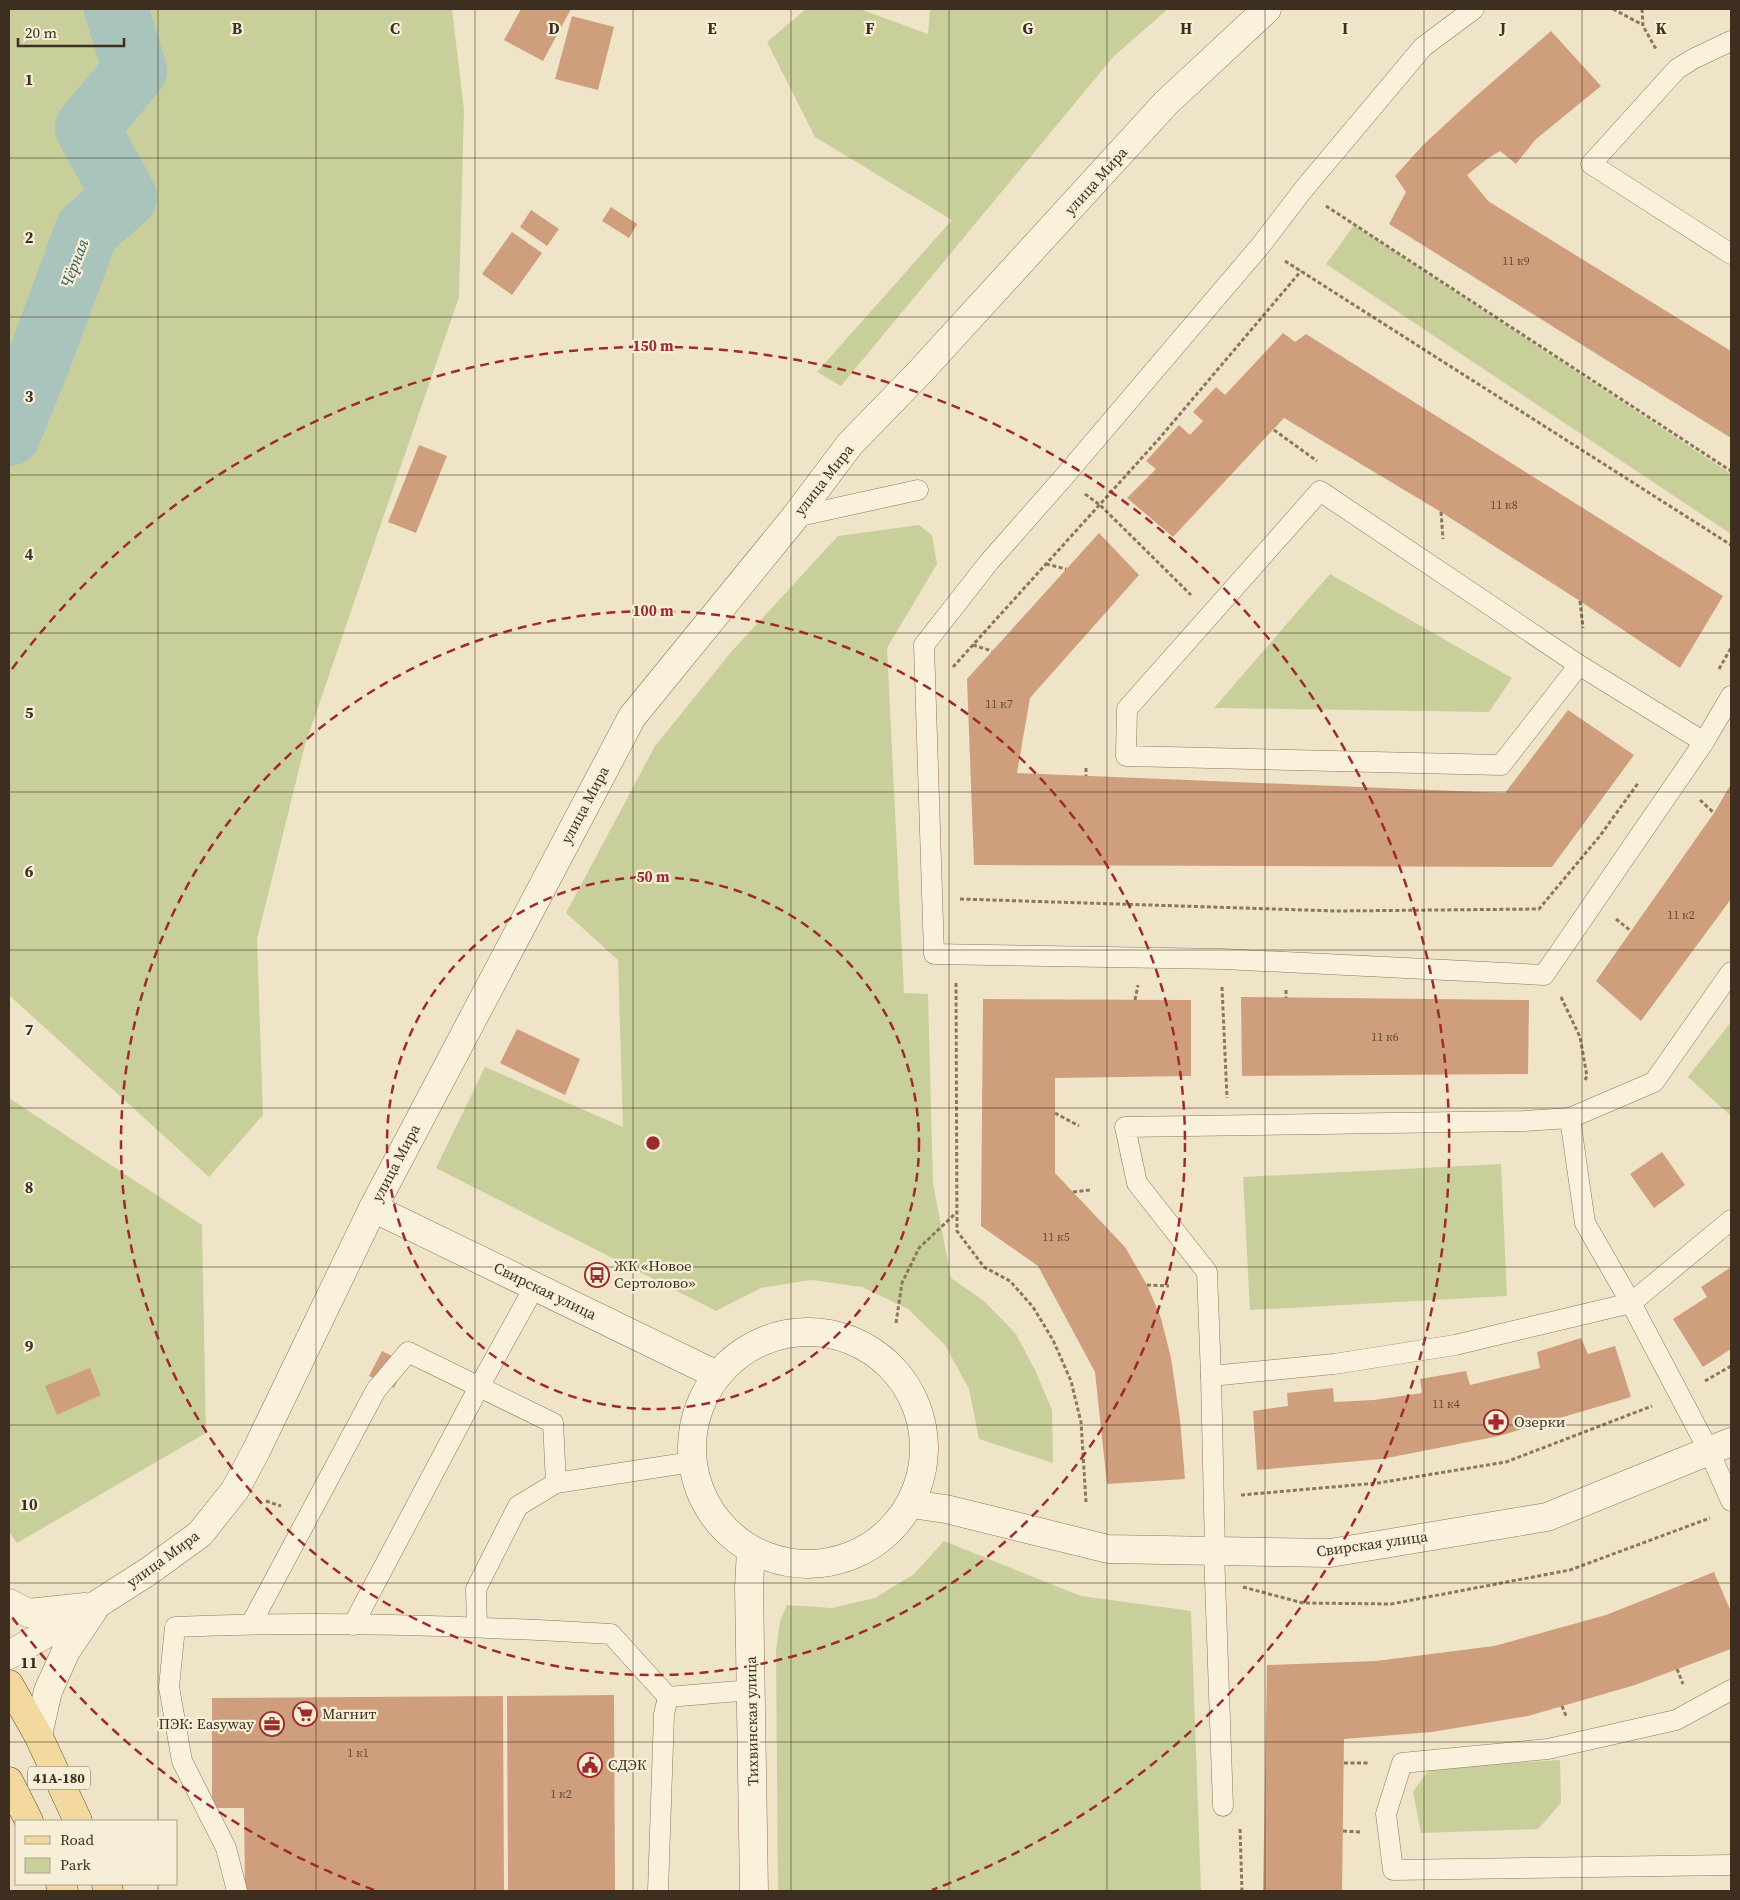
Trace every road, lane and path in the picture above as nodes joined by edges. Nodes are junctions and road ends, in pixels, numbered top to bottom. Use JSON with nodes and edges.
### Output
{"nodes":[{"id":1,"x":1267,"y":9,"type":"edge"},
{"id":2,"x":1474,"y":9,"type":"edge"},
{"id":3,"x":1613,"y":9,"type":"edge"},
{"id":4,"x":1642,"y":9,"type":"edge"},
{"id":5,"x":1731,"y":41,"type":"edge"},
{"id":6,"x":1303,"y":190,"type":"junction"},
{"id":7,"x":1261,"y":245,"type":"junction"},
{"id":8,"x":1731,"y":254,"type":"edge"},
{"id":9,"x":1274,"y":430,"type":"dead end"},
{"id":10,"x":1158,"y":440,"type":"dead end"},
{"id":11,"x":1160,"y":447,"type":"dead end"},
{"id":12,"x":1316,"y":461,"type":"dead end"},
{"id":13,"x":1731,"y":471,"type":"edge"},
{"id":14,"x":1063,"y":478,"type":"junction"},
{"id":15,"x":918,"y":490,"type":"dead end"},
{"id":16,"x":1441,"y":512,"type":"dead end"},
{"id":17,"x":795,"y":517,"type":"junction"},
{"id":18,"x":1443,"y":540,"type":"dead end"},
{"id":19,"x":1731,"y":546,"type":"edge"},
{"id":20,"x":1046,"y":564,"type":"dead end"},
{"id":21,"x":1066,"y":569,"type":"dead end"},
{"id":22,"x":1580,"y":601,"type":"dead end"},
{"id":23,"x":1211,"y":615,"type":"junction"},
{"id":24,"x":1583,"y":628,"type":"dead end"},
{"id":25,"x":974,"y":645,"type":"dead end"},
{"id":26,"x":992,"y":651,"type":"dead end"},
{"id":27,"x":1579,"y":665,"type":"junction"},
{"id":28,"x":1731,"y":696,"type":"edge"},
{"id":29,"x":1704,"y":742,"type":"junction"},
{"id":30,"x":1086,"y":768,"type":"dead end"},
{"id":31,"x":1086,"y":776,"type":"dead end"},
{"id":32,"x":1697,"y":798,"type":"dead end"},
{"id":33,"x":1714,"y":812,"type":"dead end"},
{"id":34,"x":1614,"y":917,"type":"dead end"},
{"id":35,"x":1631,"y":931,"type":"dead end"},
{"id":36,"x":956,"y":954,"type":"junction"},
{"id":37,"x":1731,"y":972,"type":"edge"},
{"id":38,"x":1544,"y":975,"type":"junction"},
{"id":39,"x":1138,"y":985,"type":"dead end"},
{"id":40,"x":1222,"y":986,"type":"dead end"},
{"id":41,"x":1135,"y":1000,"type":"dead end"},
{"id":42,"x":1228,"y":1106,"type":"dead end"},
{"id":43,"x":1055,"y":1113,"type":"dead end"},
{"id":44,"x":1570,"y":1118,"type":"junction"},
{"id":45,"x":1080,"y":1126,"type":"dead end"},
{"id":46,"x":1091,"y":1190,"type":"dead end"},
{"id":47,"x":1073,"y":1192,"type":"dead end"},
{"id":48,"x":373,"y":1208,"type":"junction"},
{"id":49,"x":957,"y":1212,"type":"junction"},
{"id":50,"x":1731,"y":1220,"type":"edge"},
{"id":51,"x":1147,"y":1285,"type":"dead end"},
{"id":52,"x":535,"y":1286,"type":"junction"},
{"id":53,"x":1169,"y":1286,"type":"dead end"},
{"id":54,"x":1631,"y":1303,"type":"junction"},
{"id":55,"x":896,"y":1323,"type":"dead end"},
{"id":56,"x":1731,"y":1366,"type":"edge"},
{"id":57,"x":717,"y":1375,"type":"junction"},
{"id":58,"x":1211,"y":1376,"type":"junction"},
{"id":59,"x":479,"y":1387,"type":"junction"},
{"id":60,"x":1679,"y":1395,"type":"junction"},
{"id":61,"x":1720,"y":1447,"type":"edge"},
{"id":62,"x":692,"y":1462,"type":"junction"},
{"id":63,"x":556,"y":1483,"type":"junction"},
{"id":64,"x":1234,"y":1496,"type":"dead end"},
{"id":65,"x":1731,"y":1501,"type":"edge"},
{"id":66,"x":1086,"y":1502,"type":"dead end"},
{"id":67,"x":911,"y":1504,"type":"junction"},
{"id":68,"x":1716,"y":1516,"type":"dead end"},
{"id":69,"x":751,"y":1550,"type":"junction"},
{"id":70,"x":1214,"y":1551,"type":"junction"},
{"id":71,"x":1215,"y":1578,"type":"junction"},
{"id":72,"x":9,"y":1603,"type":"edge"},
{"id":73,"x":96,"y":1605,"type":"junction"},
{"id":74,"x":251,"y":1624,"type":"junction"},
{"id":75,"x":353,"y":1625,"type":"junction"},
{"id":76,"x":477,"y":1626,"type":"junction"},
{"id":77,"x":9,"y":1655,"type":"edge"},
{"id":78,"x":1677,"y":1670,"type":"dead end"},
{"id":79,"x":9,"y":1684,"type":"edge"},
{"id":80,"x":752,"y":1690,"type":"junction"},
{"id":81,"x":1731,"y":1690,"type":"edge"},
{"id":82,"x":1687,"y":1691,"type":"dead end"},
{"id":83,"x":668,"y":1697,"type":"junction"},
{"id":84,"x":38,"y":1735,"type":"junction"},
{"id":85,"x":1344,"y":1763,"type":"dead end"},
{"id":86,"x":1368,"y":1763,"type":"dead end"},
{"id":87,"x":9,"y":1781,"type":"edge"},
{"id":88,"x":1223,"y":1806,"type":"dead end"},
{"id":89,"x":28,"y":1820,"type":"edge"},
{"id":90,"x":78,"y":1820,"type":"edge"},
{"id":91,"x":1343,"y":1831,"type":"dead end"},
{"id":92,"x":1368,"y":1832,"type":"dead end"},
{"id":93,"x":1731,"y":1865,"type":"edge"},
{"id":94,"x":237,"y":1891,"type":"edge"},
{"id":95,"x":658,"y":1891,"type":"edge"},
{"id":96,"x":754,"y":1891,"type":"edge"}],
"edges":[{"from":1,"to":17,"type":"street","name":"улица Мира"},
{"from":2,"to":6,"type":"lane"},
{"from":3,"to":4,"type":"path"},
{"from":5,"to":8,"type":"lane"},
{"from":6,"to":7,"type":"lane"},
{"from":6,"to":13,"type":"path"},
{"from":7,"to":14,"type":"lane"},
{"from":7,"to":19,"type":"path"},
{"from":9,"to":12,"type":"path"},
{"from":10,"to":11,"type":"path"},
{"from":14,"to":23,"type":"path"},
{"from":14,"to":36,"type":"lane"},
{"from":15,"to":17,"type":"lane"},
{"from":16,"to":18,"type":"path"},
{"from":17,"to":48,"type":"street","name":"улица Мира"},
{"from":20,"to":21,"type":"path"},
{"from":22,"to":24,"type":"path"},
{"from":23,"to":27,"type":"lane"},
{"from":23,"to":27,"type":"lane"},
{"from":25,"to":26,"type":"path"},
{"from":27,"to":29,"type":"lane"},
{"from":28,"to":29,"type":"lane"},
{"from":29,"to":38,"type":"lane"},
{"from":30,"to":31,"type":"path"},
{"from":32,"to":33,"type":"path"},
{"from":34,"to":35,"type":"path"},
{"from":36,"to":38,"type":"lane"},
{"from":36,"to":49,"type":"path"},
{"from":37,"to":44,"type":"lane"},
{"from":38,"to":44,"type":"path"},
{"from":39,"to":41,"type":"path"},
{"from":40,"to":42,"type":"path"},
{"from":43,"to":45,"type":"path"},
{"from":44,"to":54,"type":"lane"},
{"from":44,"to":58,"type":"lane"},
{"from":46,"to":47,"type":"path"},
{"from":48,"to":52,"type":"street","name":"Свирская улица"},
{"from":48,"to":73,"type":"street","name":"улица Мира"},
{"from":49,"to":55,"type":"path"},
{"from":49,"to":66,"type":"path"},
{"from":50,"to":54,"type":"lane"},
{"from":51,"to":53,"type":"path"},
{"from":52,"to":57,"type":"street","name":"Свирская улица"},
{"from":52,"to":59,"type":"lane"},
{"from":54,"to":58,"type":"lane"},
{"from":54,"to":60,"type":"lane"},
{"from":56,"to":60,"type":"path"},
{"from":57,"to":62,"type":"street"},
{"from":57,"to":67,"type":"street"},
{"from":58,"to":70,"type":"lane"},
{"from":59,"to":63,"type":"lane"},
{"from":59,"to":74,"type":"lane"},
{"from":59,"to":75,"type":"lane"},
{"from":60,"to":61,"type":"lane"},
{"from":60,"to":64,"type":"path"},
{"from":61,"to":65,"type":"lane"},
{"from":61,"to":70,"type":"street","name":"Свирская улица"},
{"from":62,"to":63,"type":"lane"},
{"from":62,"to":69,"type":"street"},
{"from":63,"to":76,"type":"lane"},
{"from":67,"to":69,"type":"street"},
{"from":67,"to":70,"type":"street","name":"Свирская улица"},
{"from":68,"to":71,"type":"path"},
{"from":69,"to":80,"type":"street","name":"Тихвинская улица"},
{"from":70,"to":71,"type":"lane"},
{"from":71,"to":88,"type":"lane"},
{"from":72,"to":73,"type":"street"},
{"from":73,"to":77,"type":"street","name":"улица Мира"},
{"from":73,"to":84,"type":"street"},
{"from":74,"to":75,"type":"lane"},
{"from":74,"to":94,"type":"lane"},
{"from":75,"to":76,"type":"lane"},
{"from":76,"to":83,"type":"lane"},
{"from":78,"to":82,"type":"path"},
{"from":79,"to":84,"type":"main road","number":"41А-180"},
{"from":80,"to":83,"type":"lane"},
{"from":80,"to":96,"type":"street","name":"Тихвинская улица"},
{"from":81,"to":93,"type":"lane"},
{"from":83,"to":95,"type":"lane"},
{"from":84,"to":90,"type":"main road","number":"41А-180"},
{"from":85,"to":86,"type":"path"},
{"from":87,"to":89,"type":"main road","number":"41А-180"},
{"from":91,"to":92,"type":"path"}]}
